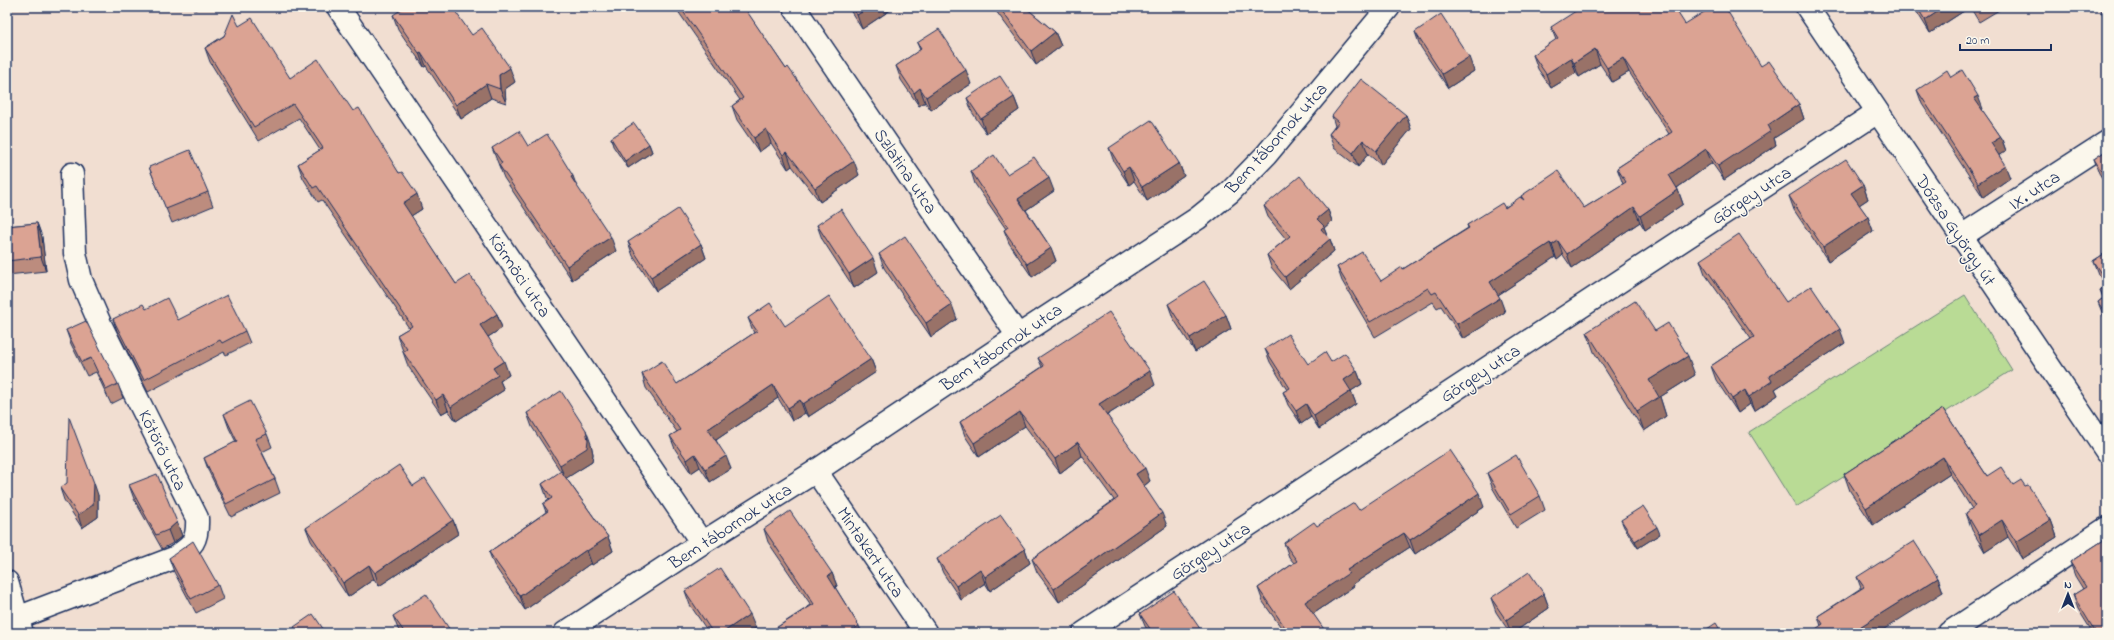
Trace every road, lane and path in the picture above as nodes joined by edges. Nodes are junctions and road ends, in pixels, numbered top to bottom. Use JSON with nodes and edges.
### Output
{"nodes":[{"id":1,"x":338,"y":7,"type":"edge"},
{"id":2,"x":794,"y":7,"type":"edge"},
{"id":3,"x":1389,"y":7,"type":"edge"},
{"id":4,"x":1807,"y":7,"type":"edge"},
{"id":5,"x":1876,"y":112,"type":"junction"},
{"id":6,"x":2107,"y":142,"type":"edge"},
{"id":7,"x":72,"y":174,"type":"dead end"},
{"id":8,"x":1960,"y":237,"type":"junction"},
{"id":9,"x":1018,"y":336,"type":"junction"},
{"id":10,"x":2107,"y":452,"type":"edge"},
{"id":11,"x":816,"y":471,"type":"junction"},
{"id":12,"x":2107,"y":528,"type":"edge"},
{"id":13,"x":702,"y":543,"type":"junction"},
{"id":14,"x":7,"y":582,"type":"edge"},
{"id":15,"x":20,"y":625,"type":"edge"},
{"id":16,"x":565,"y":633,"type":"edge"},
{"id":17,"x":926,"y":633,"type":"edge"},
{"id":18,"x":1084,"y":633,"type":"edge"},
{"id":19,"x":1949,"y":633,"type":"edge"}],
"edges":[{"from":1,"to":13,"type":"street","name":"Körmöci utca"},
{"from":2,"to":9,"type":"street","name":"Szlatina utca"},
{"from":3,"to":9,"type":"street","name":"Bem tábornok utca"},
{"from":4,"to":5,"type":"street","name":"Dózsa György út"},
{"from":5,"to":8,"type":"street","name":"Dózsa György út"},
{"from":5,"to":18,"type":"street","name":"Görgey utca"},
{"from":6,"to":8,"type":"street","name":"IX. utca"},
{"from":7,"to":15,"type":"street","name":"Kőtörő utca"},
{"from":8,"to":10,"type":"street","name":"Dózsa György út"},
{"from":9,"to":11,"type":"street","name":"Bem tábornok utca"},
{"from":11,"to":13,"type":"street","name":"Bem tábornok utca"},
{"from":11,"to":17,"type":"street","name":"Mintakert utca"},
{"from":12,"to":19,"type":"street"},
{"from":13,"to":16,"type":"street","name":"Bem tábornok utca"},
{"from":14,"to":15,"type":"street"}]}
